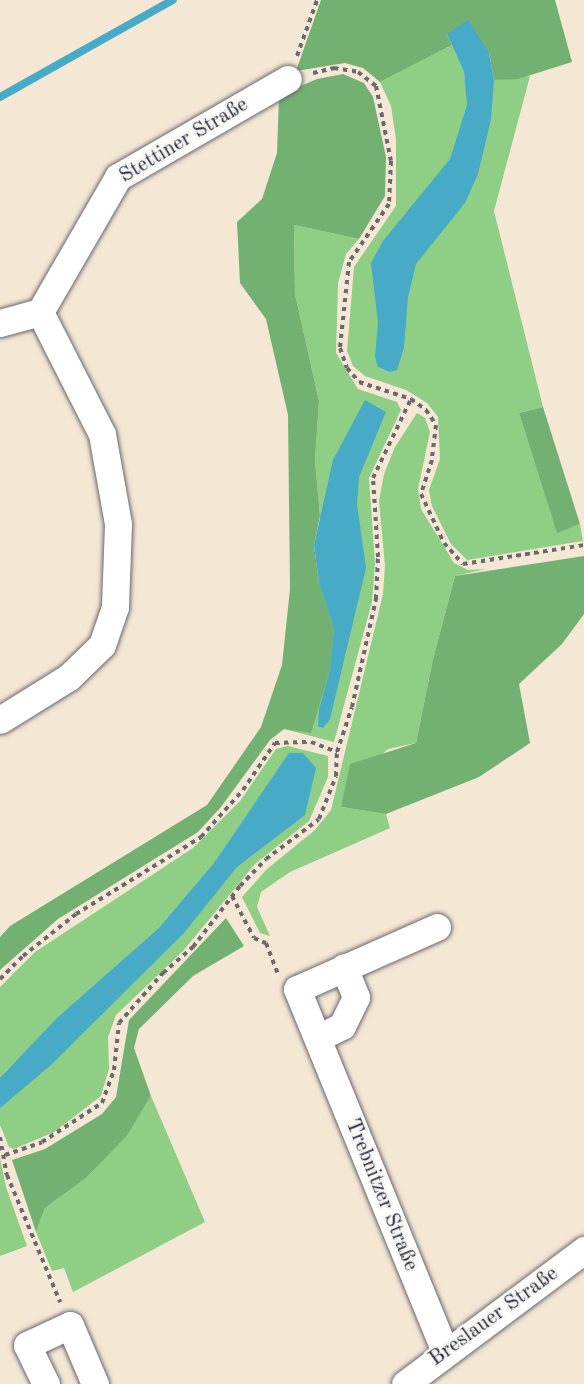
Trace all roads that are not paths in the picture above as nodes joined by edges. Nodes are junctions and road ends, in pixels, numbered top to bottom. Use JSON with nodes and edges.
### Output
{"nodes":[{"id":1,"x":288,"y":79,"type":"road end"},
{"id":2,"x":40,"y":312,"type":"junction"},
{"id":3,"x":0,"y":323,"type":"edge"},
{"id":4,"x":0,"y":720,"type":"edge"},
{"id":5,"x":437,"y":927,"type":"dead end"},
{"id":6,"x":344,"y":967,"type":"junction"},
{"id":7,"x":318,"y":1038,"type":"junction"},
{"id":8,"x":584,"y":1250,"type":"edge"},
{"id":9,"x":445,"y":1352,"type":"junction"},
{"id":10,"x":92,"y":1377,"type":"edge"},
{"id":11,"x":46,"y":1384,"type":"edge"},
{"id":12,"x":57,"y":1384,"type":"edge"},
{"id":13,"x":405,"y":1384,"type":"edge"}],
"edges":[{"from":1,"to":2,"type":"street","name":"Stettiner Straße"},
{"from":2,"to":3,"type":"street"},
{"from":2,"to":4,"type":"street"},
{"from":5,"to":6,"type":"street"},
{"from":6,"to":7,"type":"street"},
{"from":6,"to":7,"type":"street","name":"Trebnitzer Straße"},
{"from":7,"to":9,"type":"street","name":"Trebnitzer Straße"},
{"from":8,"to":9,"type":"street","name":"Breslauer Straße"},
{"from":9,"to":13,"type":"street","name":"Breslauer Straße"},
{"from":10,"to":11,"type":"street"},
{"from":10,"to":12,"type":"street"}]}
